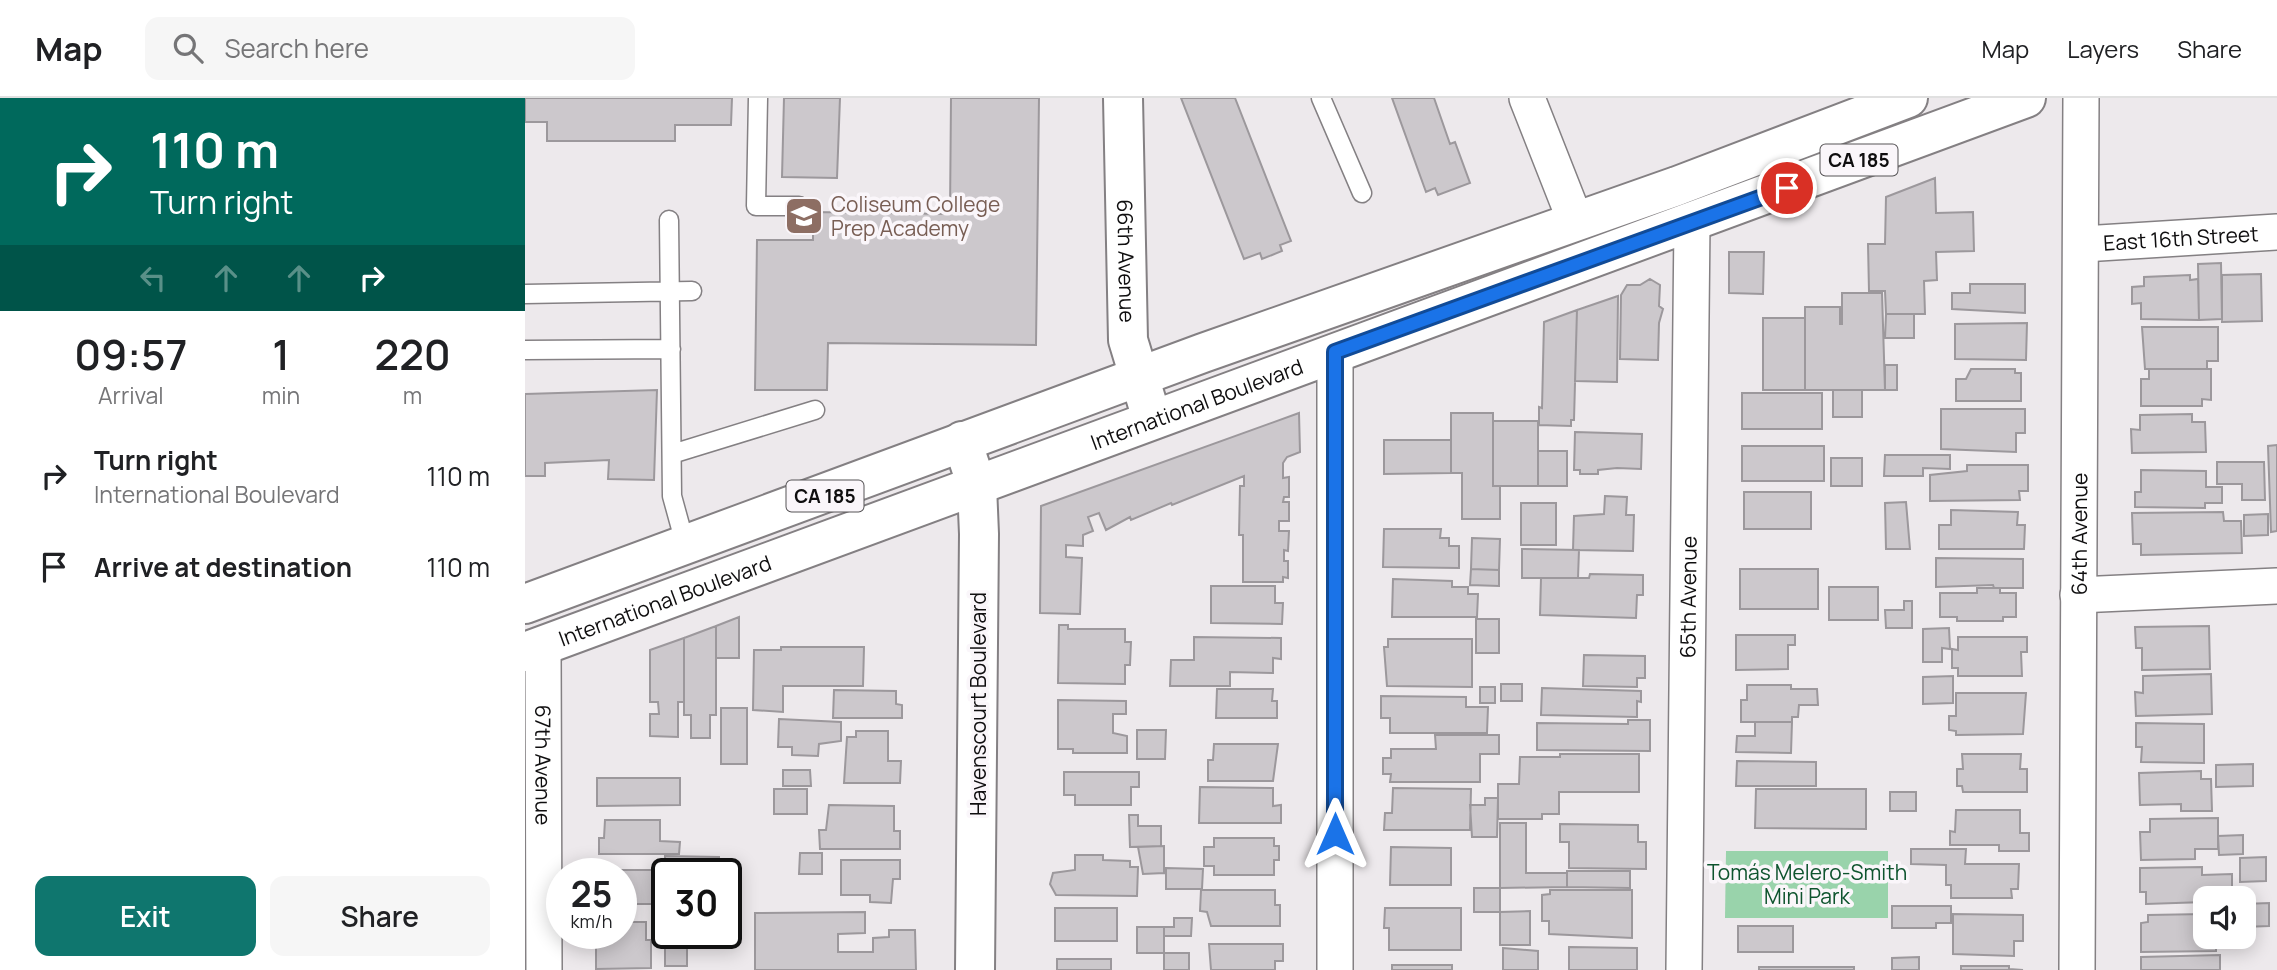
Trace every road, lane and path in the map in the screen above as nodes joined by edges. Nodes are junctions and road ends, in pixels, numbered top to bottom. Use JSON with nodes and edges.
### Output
{"nodes":[{"id":1,"x":758,"y":98,"type":"edge"},
{"id":2,"x":1123,"y":98,"type":"edge"},
{"id":3,"x":1321,"y":98,"type":"edge"},
{"id":4,"x":1527,"y":98,"type":"edge"},
{"id":5,"x":1908,"y":98,"type":"edge"},
{"id":6,"x":2026,"y":98,"type":"edge"},
{"id":7,"x":2081,"y":98,"type":"edge"},
{"id":8,"x":1361,"y":193,"type":"dead end"},
{"id":9,"x":799,"y":206,"type":"dead end"},
{"id":10,"x":669,"y":220,"type":"dead end"},
{"id":11,"x":1575,"y":220,"type":"junction"},
{"id":12,"x":1692,"y":223,"type":"junction"},
{"id":13,"x":2277,"y":232,"type":"edge"},
{"id":14,"x":2083,"y":244,"type":"junction"},
{"id":15,"x":692,"y":291,"type":"dead end"},
{"id":16,"x":670,"y":292,"type":"junction"},
{"id":17,"x":525,"y":294,"type":"edge"},
{"id":18,"x":671,"y":349,"type":"junction"},
{"id":19,"x":525,"y":350,"type":"edge"},
{"id":20,"x":1335,"y":352,"type":"junction"},
{"id":21,"x":1139,"y":376,"type":"junction"},
{"id":22,"x":815,"y":410,"type":"dead end"},
{"id":23,"x":1152,"y":419,"type":"junction"},
{"id":24,"x":962,"y":441,"type":"junction"},
{"id":25,"x":672,"y":454,"type":"junction"},
{"id":26,"x":977,"y":486,"type":"junction"},
{"id":27,"x":686,"y":547,"type":"junction"},
{"id":28,"x":2277,"y":586,"type":"edge"},
{"id":29,"x":2078,"y":594,"type":"junction"},
{"id":30,"x":525,"y":604,"type":"edge"},
{"id":31,"x":534,"y":649,"type":"edge"},
{"id":32,"x":544,"y":970,"type":"edge"},
{"id":33,"x":975,"y":970,"type":"edge"},
{"id":34,"x":1335,"y":970,"type":"edge"},
{"id":35,"x":1685,"y":970,"type":"edge"},
{"id":36,"x":2077,"y":970,"type":"edge"}],
"edges":[{"from":1,"to":9,"type":"lane"},
{"from":2,"to":21,"type":"main road","name":"66th Avenue"},
{"from":3,"to":8,"type":"lane"},
{"from":4,"to":11,"type":"street"},
{"from":5,"to":11,"type":"main road","name":"International Boulevard","number":"CA 185"},
{"from":6,"to":12,"type":"main road","name":"International Boulevard","number":"CA 185"},
{"from":7,"to":14,"type":"street","name":"64th Avenue"},
{"from":10,"to":16,"type":"lane"},
{"from":11,"to":21,"type":"main road","name":"International Boulevard","number":"CA 185"},
{"from":12,"to":20,"type":"main road","name":"International Boulevard","number":"CA 185"},
{"from":12,"to":35,"type":"street","name":"65th Avenue"},
{"from":13,"to":14,"type":"street","name":"East 16th Street"},
{"from":14,"to":29,"type":"street","name":"64th Avenue"},
{"from":15,"to":16,"type":"lane"},
{"from":16,"to":17,"type":"lane"},
{"from":16,"to":18,"type":"lane"},
{"from":18,"to":19,"type":"lane"},
{"from":18,"to":25,"type":"lane"},
{"from":20,"to":23,"type":"main road","name":"International Boulevard","number":"CA 185"},
{"from":20,"to":34,"type":"street"},
{"from":21,"to":23,"type":"main road","name":"66th Avenue"},
{"from":21,"to":24,"type":"main road","name":"International Boulevard","number":"CA 185"},
{"from":22,"to":25,"type":"lane"},
{"from":23,"to":26,"type":"main road","name":"International Boulevard","number":"CA 185"},
{"from":24,"to":26,"type":"main road","name":"Havenscourt Boulevard"},
{"from":24,"to":27,"type":"main road","name":"International Boulevard","number":"CA 185"},
{"from":25,"to":27,"type":"lane"},
{"from":26,"to":31,"type":"main road","name":"International Boulevard","number":"CA 185"},
{"from":26,"to":33,"type":"main road","name":"Havenscourt Boulevard"},
{"from":27,"to":30,"type":"main road","name":"International Boulevard","number":"CA 185"},
{"from":28,"to":29,"type":"street"},
{"from":29,"to":36,"type":"street","name":"64th Avenue"},
{"from":31,"to":32,"type":"street","name":"67th Avenue"}]}
